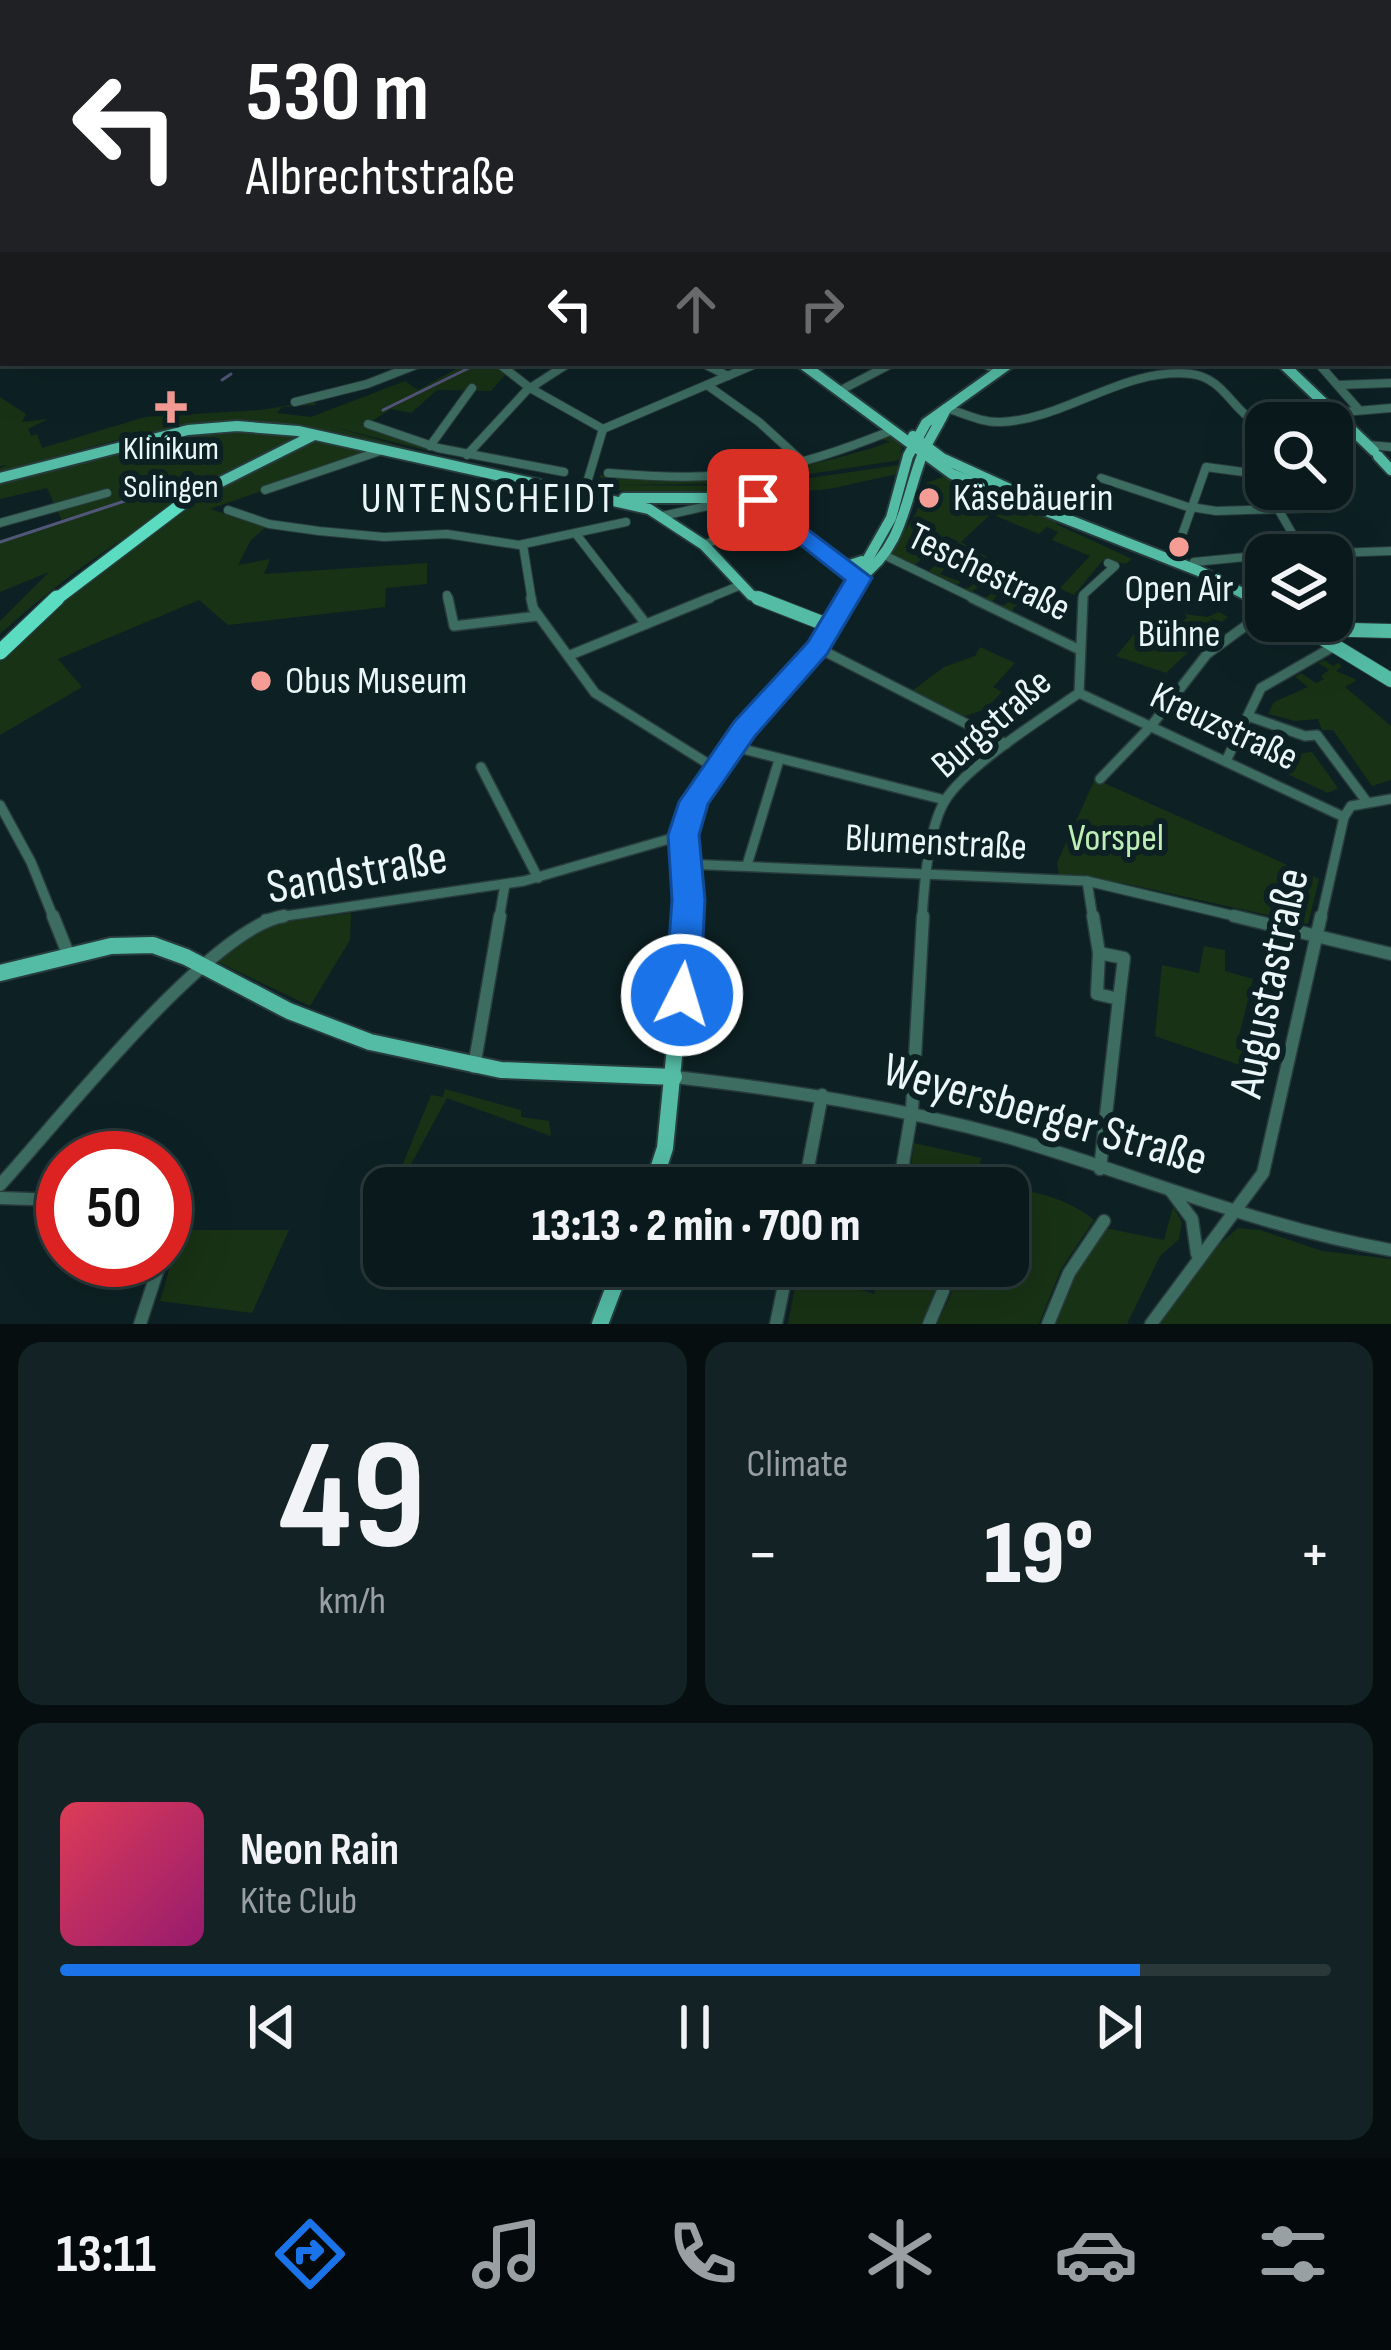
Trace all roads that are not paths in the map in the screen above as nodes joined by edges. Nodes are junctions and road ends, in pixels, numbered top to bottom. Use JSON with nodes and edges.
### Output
{"nodes":[{"id":1,"x":413,"y":366,"type":"edge"},
{"id":2,"x":504,"y":366,"type":"edge"},
{"id":3,"x":564,"y":366,"type":"edge"},
{"id":4,"x":708,"y":366,"type":"edge"},
{"id":5,"x":751,"y":366,"type":"edge"},
{"id":6,"x":806,"y":366,"type":"edge"},
{"id":7,"x":887,"y":366,"type":"edge"},
{"id":8,"x":988,"y":366,"type":"edge"},
{"id":9,"x":1005,"y":366,"type":"edge"},
{"id":10,"x":1285,"y":366,"type":"edge"},
{"id":11,"x":1321,"y":366,"type":"edge"},
{"id":12,"x":998,"y":370,"type":"junction"},
{"id":13,"x":728,"y":376,"type":"junction"},
{"id":14,"x":1391,"y":382,"type":"edge"},
{"id":15,"x":707,"y":385,"type":"junction"},
{"id":16,"x":1338,"y":385,"type":"junction"},
{"id":17,"x":472,"y":388,"type":"dead end"},
{"id":18,"x":530,"y":388,"type":"junction"},
{"id":19,"x":845,"y":388,"type":"junction"},
{"id":20,"x":295,"y":402,"type":"dead end"},
{"id":21,"x":1321,"y":402,"type":"edge"},
{"id":22,"x":946,"y":408,"type":"junction"},
{"id":23,"x":1391,"y":408,"type":"edge"},
{"id":24,"x":1359,"y":410,"type":"junction"},
{"id":25,"x":1353,"y":412,"type":"edge"},
{"id":26,"x":1245,"y":414,"type":"edge"},
{"id":27,"x":926,"y":423,"type":"junction"},
{"id":28,"x":368,"y":424,"type":"dead end"},
{"id":29,"x":603,"y":429,"type":"junction"},
{"id":30,"x":896,"y":430,"type":"junction"},
{"id":31,"x":1353,"y":433,"type":"edge"},
{"id":32,"x":314,"y":435,"type":"junction"},
{"id":33,"x":406,"y":438,"type":"junction"},
{"id":34,"x":430,"y":446,"type":"junction"},
{"id":35,"x":1391,"y":448,"type":"edge"},
{"id":36,"x":917,"y":449,"type":"junction"},
{"id":37,"x":387,"y":451,"type":"junction"},
{"id":38,"x":1373,"y":451,"type":"junction"},
{"id":39,"x":467,"y":455,"type":"junction"},
{"id":40,"x":804,"y":463,"type":"junction"},
{"id":41,"x":1391,"y":470,"type":"edge"},
{"id":42,"x":564,"y":472,"type":"dead end"},
{"id":43,"x":608,"y":473,"type":"dead end"},
{"id":44,"x":1245,"y":473,"type":"edge"},
{"id":45,"x":952,"y":474,"type":"junction"},
{"id":46,"x":0,"y":478,"type":"edge"},
{"id":47,"x":1102,"y":478,"type":"dead end"},
{"id":48,"x":265,"y":490,"type":"dead end"},
{"id":49,"x":585,"y":492,"type":"junction"},
{"id":50,"x":107,"y":493,"type":"dead end"},
{"id":51,"x":191,"y":497,"type":"junction"},
{"id":52,"x":668,"y":497,"type":"junction"},
{"id":53,"x":604,"y":498,"type":"junction"},
{"id":54,"x":731,"y":501,"type":"dead end"},
{"id":55,"x":703,"y":502,"type":"junction"},
{"id":56,"x":1191,"y":508,"type":"junction"},
{"id":57,"x":227,"y":510,"type":"dead end"},
{"id":58,"x":1277,"y":510,"type":"joint"},
{"id":59,"x":908,"y":511,"type":"junction"},
{"id":60,"x":778,"y":513,"type":"junction"},
{"id":61,"x":659,"y":514,"type":"junction"},
{"id":62,"x":0,"y":523,"type":"edge"},
{"id":63,"x":626,"y":523,"type":"dead end"},
{"id":64,"x":576,"y":534,"type":"junction"},
{"id":65,"x":1292,"y":534,"type":"edge"},
{"id":66,"x":1181,"y":538,"type":"dead end"},
{"id":67,"x":523,"y":545,"type":"junction"},
{"id":68,"x":704,"y":545,"type":"junction"},
{"id":69,"x":1391,"y":550,"type":"edge"},
{"id":70,"x":1353,"y":552,"type":"edge"},
{"id":71,"x":1245,"y":555,"type":"edge"},
{"id":72,"x":873,"y":556,"type":"junction"},
{"id":73,"x":1194,"y":562,"type":"junction"},
{"id":74,"x":1108,"y":563,"type":"dead end"},
{"id":75,"x":847,"y":566,"type":"junction"},
{"id":76,"x":859,"y":578,"type":"junction"},
{"id":77,"x":741,"y":585,"type":"junction"},
{"id":78,"x":1245,"y":592,"type":"edge"},
{"id":79,"x":1245,"y":594,"type":"edge"},
{"id":80,"x":447,"y":596,"type":"dead end"},
{"id":81,"x":538,"y":616,"type":"junction"},
{"id":82,"x":1245,"y":622,"type":"edge"},
{"id":83,"x":646,"y":624,"type":"junction"},
{"id":84,"x":830,"y":626,"type":"junction"},
{"id":85,"x":1353,"y":631,"type":"edge"},
{"id":86,"x":1391,"y":631,"type":"edge"},
{"id":87,"x":0,"y":639,"type":"edge"},
{"id":88,"x":1328,"y":642,"type":"edge"},
{"id":89,"x":1341,"y":642,"type":"edge"},
{"id":90,"x":1333,"y":646,"type":"junction"},
{"id":91,"x":818,"y":648,"type":"junction"},
{"id":92,"x":1080,"y":650,"type":"junction"},
{"id":93,"x":1353,"y":650,"type":"junction"},
{"id":94,"x":0,"y":652,"type":"edge"},
{"id":95,"x":568,"y":656,"type":"junction"},
{"id":96,"x":1391,"y":676,"type":"edge"},
{"id":97,"x":1078,"y":693,"type":"junction"},
{"id":98,"x":1248,"y":716,"type":"junction"},
{"id":99,"x":1151,"y":726,"type":"junction"},
{"id":100,"x":1006,"y":744,"type":"junction"},
{"id":101,"x":731,"y":746,"type":"junction"},
{"id":102,"x":779,"y":760,"type":"junction"},
{"id":103,"x":1226,"y":761,"type":"junction"},
{"id":104,"x":481,"y":767,"type":"dead end"},
{"id":105,"x":715,"y":768,"type":"junction"},
{"id":106,"x":1100,"y":779,"type":"dead end"},
{"id":107,"x":1391,"y":799,"type":"edge"},
{"id":108,"x":945,"y":800,"type":"junction"},
{"id":109,"x":1367,"y":802,"type":"junction"},
{"id":110,"x":0,"y":805,"type":"edge"},
{"id":111,"x":1344,"y":817,"type":"junction"},
{"id":112,"x":5,"y":824,"type":"edge"},
{"id":113,"x":683,"y":835,"type":"junction"},
{"id":114,"x":685,"y":864,"type":"junction"},
{"id":115,"x":747,"y":865,"type":"junction"},
{"id":116,"x":925,"y":872,"type":"junction"},
{"id":117,"x":538,"y":878,"type":"junction"},
{"id":118,"x":1087,"y":881,"type":"junction"},
{"id":119,"x":505,"y":884,"type":"junction"},
{"id":120,"x":1318,"y":934,"type":"junction"},
{"id":121,"x":1099,"y":953,"type":"junction"},
{"id":122,"x":1391,"y":954,"type":"edge"},
{"id":123,"x":69,"y":956,"type":"junction"},
{"id":124,"x":204,"y":962,"type":"junction"},
{"id":125,"x":0,"y":974,"type":"edge"},
{"id":126,"x":1121,"y":999,"type":"junction"},
{"id":127,"x":474,"y":1067,"type":"junction"},
{"id":128,"x":674,"y":1077,"type":"junction"},
{"id":129,"x":822,"y":1094,"type":"junction"},
{"id":130,"x":912,"y":1116,"type":"junction"},
{"id":131,"x":659,"y":1167,"type":"edge"},
{"id":132,"x":809,"y":1167,"type":"edge"},
{"id":133,"x":904,"y":1167,"type":"edge"},
{"id":134,"x":1100,"y":1168,"type":"junction"},
{"id":135,"x":0,"y":1185,"type":"edge"},
{"id":136,"x":1171,"y":1191,"type":"junction"},
{"id":137,"x":0,"y":1198,"type":"edge"},
{"id":138,"x":36,"y":1199,"type":"edge"},
{"id":139,"x":1238,"y":1211,"type":"junction"},
{"id":140,"x":1104,"y":1221,"type":"dead end"},
{"id":141,"x":1391,"y":1250,"type":"edge"},
{"id":142,"x":1197,"y":1254,"type":"junction"},
{"id":143,"x":152,"y":1287,"type":"edge"},
{"id":144,"x":614,"y":1287,"type":"edge"},
{"id":145,"x":784,"y":1287,"type":"edge"},
{"id":146,"x":943,"y":1287,"type":"edge"},
{"id":147,"x":140,"y":1324,"type":"edge"},
{"id":148,"x":600,"y":1324,"type":"edge"},
{"id":149,"x":776,"y":1324,"type":"edge"},
{"id":150,"x":929,"y":1324,"type":"edge"},
{"id":151,"x":1048,"y":1324,"type":"edge"},
{"id":152,"x":1150,"y":1324,"type":"edge"}],
"edges":[{"from":1,"to":20,"type":"street"},
{"from":2,"to":18,"type":"street"},
{"from":3,"to":18,"type":"street"},
{"from":4,"to":13,"type":"street"},
{"from":5,"to":13,"type":"street"},
{"from":6,"to":19,"type":"main road"},
{"from":6,"to":30,"type":"main road"},
{"from":7,"to":19,"type":"street"},
{"from":8,"to":12,"type":"street"},
{"from":9,"to":12,"type":"main road"},
{"from":10,"to":21,"type":"main road"},
{"from":11,"to":16,"type":"street"},
{"from":12,"to":22,"type":"main road"},
{"from":13,"to":15,"type":"street"},
{"from":14,"to":16,"type":"street"},
{"from":15,"to":29,"type":"street"},
{"from":15,"to":40,"type":"street"},
{"from":16,"to":24,"type":"street"},
{"from":17,"to":34,"type":"street"},
{"from":18,"to":29,"type":"street"},
{"from":18,"to":39,"type":"street"},
{"from":19,"to":30,"type":"main road"},
{"from":22,"to":26,"type":"street"},
{"from":22,"to":27,"type":"main road"},
{"from":22,"to":36,"type":"main road"},
{"from":23,"to":24,"type":"street"},
{"from":24,"to":25,"type":"street"},
{"from":27,"to":30,"type":"main road"},
{"from":27,"to":36,"type":"main road"},
{"from":28,"to":33,"type":"street"},
{"from":29,"to":49,"type":"street"},
{"from":30,"to":36,"type":"main road"},
{"from":30,"to":40,"type":"street"},
{"from":31,"to":38,"type":"main road"},
{"from":32,"to":37,"type":"main road"},
{"from":32,"to":46,"type":"main road"},
{"from":32,"to":51,"type":"main road"},
{"from":33,"to":34,"type":"street"},
{"from":33,"to":37,"type":"street"},
{"from":34,"to":39,"type":"street"},
{"from":35,"to":38,"type":"street"},
{"from":36,"to":45,"type":"main road"},
{"from":36,"to":59,"type":"main road"},
{"from":36,"to":72,"type":"main road"},
{"from":36,"to":73,"type":"main road"},
{"from":37,"to":48,"type":"street"},
{"from":37,"to":49,"type":"main road"},
{"from":38,"to":41,"type":"main road"},
{"from":39,"to":42,"type":"street"},
{"from":40,"to":43,"type":"street"},
{"from":44,"to":56,"type":"street"},
{"from":45,"to":59,"type":"main road"},
{"from":45,"to":79,"type":"main road"},
{"from":47,"to":56,"type":"street"},
{"from":49,"to":53,"type":"main road"},
{"from":50,"to":62,"type":"street"},
{"from":51,"to":87,"type":"highway"},
{"from":51,"to":94,"type":"highway"},
{"from":52,"to":53,"type":"main road"},
{"from":52,"to":55,"type":"main road"},
{"from":52,"to":61,"type":"main road"},
{"from":53,"to":61,"type":"main road"},
{"from":54,"to":55,"type":"street"},
{"from":55,"to":60,"type":"main road"},
{"from":55,"to":61,"type":"street"},
{"from":56,"to":58,"type":"street"},
{"from":56,"to":66,"type":"street"},
{"from":57,"to":67,"type":"street"},
{"from":58,"to":65,"type":"street"},
{"from":59,"to":72,"type":"main road"},
{"from":60,"to":68,"type":"street"},
{"from":60,"to":75,"type":"main road"},
{"from":61,"to":68,"type":"main road"},
{"from":63,"to":64,"type":"street"},
{"from":64,"to":67,"type":"street"},
{"from":64,"to":83,"type":"street"},
{"from":67,"to":81,"type":"street"},
{"from":68,"to":77,"type":"main road"},
{"from":69,"to":70,"type":"street"},
{"from":71,"to":73,"type":"street"},
{"from":72,"to":75,"type":"main road"},
{"from":72,"to":76,"type":"main road"},
{"from":72,"to":76,"type":"main road"},
{"from":72,"to":92,"type":"street","name":"Teschestraße"},
{"from":73,"to":78,"type":"main road"},
{"from":74,"to":92,"type":"street","name":"Burgstraße"},
{"from":75,"to":76,"type":"main road"},
{"from":76,"to":84,"type":"main road"},
{"from":77,"to":83,"type":"street"},
{"from":77,"to":84,"type":"main road"},
{"from":80,"to":81,"type":"street"},
{"from":81,"to":95,"type":"street"},
{"from":82,"to":99,"type":"street"},
{"from":83,"to":95,"type":"street"},
{"from":84,"to":91,"type":"main road"},
{"from":85,"to":86,"type":"main road"},
{"from":88,"to":90,"type":"main road"},
{"from":89,"to":93,"type":"main road"},
{"from":90,"to":93,"type":"street"},
{"from":90,"to":96,"type":"main road"},
{"from":90,"to":98,"type":"street"},
{"from":91,"to":100,"type":"street"},
{"from":91,"to":101,"type":"main road"},
{"from":92,"to":97,"type":"street","name":"Burgstraße"},
{"from":93,"to":96,"type":"main road"},
{"from":95,"to":105,"type":"street"},
{"from":97,"to":99,"type":"street","name":"Kreuzstraße"},
{"from":97,"to":100,"type":"street","name":"Burgstraße"},
{"from":98,"to":103,"type":"street"},
{"from":98,"to":109,"type":"street"},
{"from":99,"to":103,"type":"street","name":"Kreuzstraße"},
{"from":99,"to":106,"type":"street"},
{"from":100,"to":108,"type":"street","name":"Burgstraße"},
{"from":101,"to":102,"type":"street"},
{"from":101,"to":105,"type":"main road"},
{"from":102,"to":108,"type":"street"},
{"from":102,"to":115,"type":"street"},
{"from":103,"to":111,"type":"street","name":"Kreuzstraße"},
{"from":104,"to":117,"type":"street"},
{"from":105,"to":113,"type":"main road"},
{"from":107,"to":109,"type":"street"},
{"from":108,"to":116,"type":"street","name":"Burgstraße"},
{"from":109,"to":111,"type":"street"},
{"from":110,"to":112,"type":"street"},
{"from":111,"to":120,"type":"street","name":"Augustastraße"},
{"from":112,"to":123,"type":"street"},
{"from":113,"to":114,"type":"main road"},
{"from":113,"to":117,"type":"street","name":"Sandstraße"},
{"from":114,"to":115,"type":"street","name":"Blumenstraße"},
{"from":114,"to":128,"type":"main road"},
{"from":115,"to":116,"type":"street","name":"Blumenstraße"},
{"from":116,"to":118,"type":"street","name":"Blumenstraße"},
{"from":116,"to":130,"type":"street","name":"Burgstraße"},
{"from":117,"to":119,"type":"street","name":"Sandstraße"},
{"from":118,"to":120,"type":"street","name":"Blumenstraße"},
{"from":118,"to":121,"type":"street"},
{"from":119,"to":124,"type":"street","name":"Sandstraße"},
{"from":119,"to":127,"type":"street"},
{"from":120,"to":122,"type":"street","name":"Blumenstraße"},
{"from":120,"to":139,"type":"street","name":"Augustastraße"},
{"from":121,"to":126,"type":"street"},
{"from":121,"to":126,"type":"street"},
{"from":123,"to":124,"type":"main road"},
{"from":123,"to":125,"type":"main road"},
{"from":124,"to":127,"type":"main road"},
{"from":124,"to":135,"type":"street","name":"Sandstraße"},
{"from":126,"to":134,"type":"street"},
{"from":127,"to":128,"type":"main road"},
{"from":128,"to":129,"type":"street","name":"Weyersberger Straße"},
{"from":128,"to":131,"type":"main road"},
{"from":129,"to":130,"type":"street","name":"Weyersberger Straße"},
{"from":129,"to":132,"type":"street"},
{"from":130,"to":133,"type":"street","name":"Burgstraße"},
{"from":130,"to":134,"type":"street","name":"Weyersberger Straße"},
{"from":134,"to":136,"type":"street","name":"Weyersberger Straße"},
{"from":136,"to":139,"type":"street","name":"Weyersberger Straße"},
{"from":136,"to":142,"type":"street"},
{"from":137,"to":138,"type":"street"},
{"from":139,"to":141,"type":"street","name":"Weyersberger Straße"},
{"from":139,"to":142,"type":"street","name":"Augustastraße"},
{"from":140,"to":151,"type":"street"},
{"from":142,"to":152,"type":"street","name":"Augustastraße"},
{"from":143,"to":147,"type":"street"},
{"from":144,"to":148,"type":"main road"},
{"from":145,"to":149,"type":"street"},
{"from":146,"to":150,"type":"street"}]}
